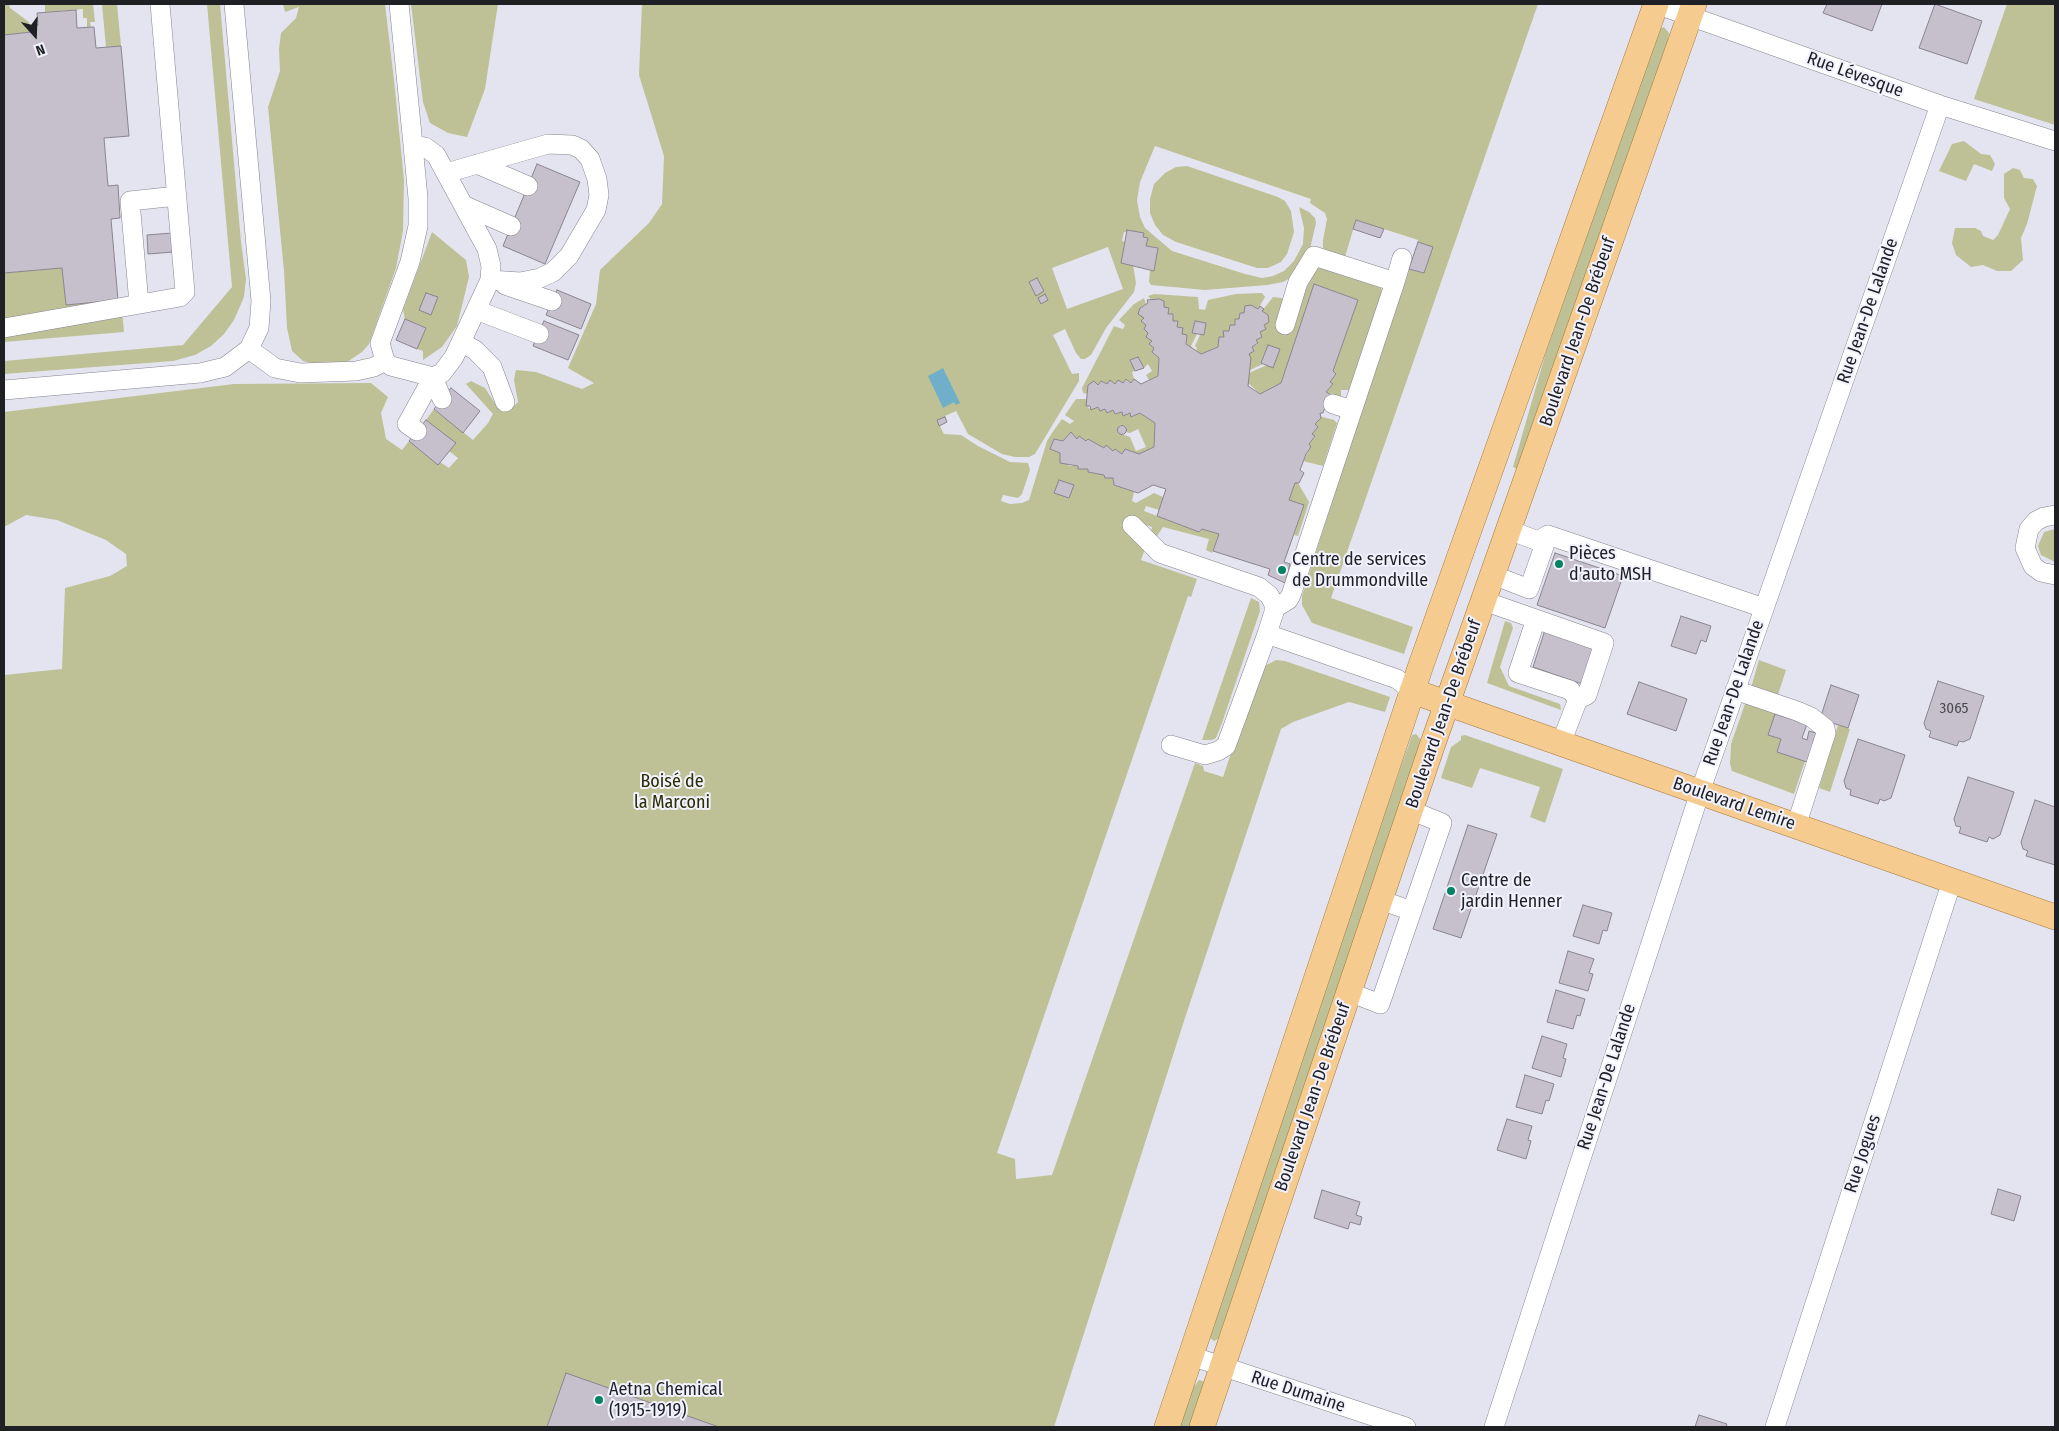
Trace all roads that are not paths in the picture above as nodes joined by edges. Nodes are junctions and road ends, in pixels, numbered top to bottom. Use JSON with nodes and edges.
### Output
{"nodes":[{"id":1,"x":160,"y":4,"type":"edge"},
{"id":2,"x":234,"y":4,"type":"edge"},
{"id":3,"x":399,"y":4,"type":"edge"},
{"id":4,"x":1656,"y":4,"type":"edge"},
{"id":5,"x":1692,"y":10,"type":"edge"},
{"id":6,"x":1940,"y":105,"type":"junction"},
{"id":7,"x":2055,"y":141,"type":"edge"},
{"id":8,"x":413,"y":145,"type":"junction"},
{"id":9,"x":477,"y":164,"type":"junction"},
{"id":10,"x":446,"y":173,"type":"junction"},
{"id":11,"x":528,"y":186,"type":"dead end"},
{"id":12,"x":178,"y":196,"type":"junction"},
{"id":13,"x":462,"y":204,"type":"junction"},
{"id":14,"x":511,"y":226,"type":"dead end"},
{"id":15,"x":1402,"y":258,"type":"dead end"},
{"id":16,"x":490,"y":280,"type":"junction"},
{"id":17,"x":1394,"y":282,"type":"junction"},
{"id":18,"x":552,"y":302,"type":"dead end"},
{"id":19,"x":139,"y":304,"type":"junction"},
{"id":20,"x":476,"y":310,"type":"junction"},
{"id":21,"x":1285,"y":325,"type":"dead end"},
{"id":22,"x":4,"y":328,"type":"edge"},
{"id":23,"x":539,"y":334,"type":"dead end"},
{"id":24,"x":461,"y":342,"type":"junction"},
{"id":25,"x":249,"y":349,"type":"junction"},
{"id":26,"x":385,"y":361,"type":"junction"},
{"id":27,"x":433,"y":378,"type":"junction"},
{"id":28,"x":4,"y":390,"type":"edge"},
{"id":29,"x":442,"y":399,"type":"dead end"},
{"id":30,"x":505,"y":402,"type":"dead end"},
{"id":31,"x":1333,"y":404,"type":"dead end"},
{"id":32,"x":1352,"y":410,"type":"junction"},
{"id":33,"x":418,"y":431,"type":"dead end"},
{"id":34,"x":2055,"y":515,"type":"edge"},
{"id":35,"x":1132,"y":525,"type":"dead end"},
{"id":36,"x":1508,"y":530,"type":"junction"},
{"id":37,"x":1548,"y":535,"type":"junction"},
{"id":38,"x":2055,"y":575,"type":"edge"},
{"id":39,"x":1493,"y":576,"type":"junction"},
{"id":40,"x":1484,"y":601,"type":"junction"},
{"id":41,"x":1275,"y":608,"type":"junction"},
{"id":42,"x":1764,"y":608,"type":"junction"},
{"id":43,"x":1536,"y":619,"type":"junction"},
{"id":44,"x":1267,"y":634,"type":"junction"},
{"id":45,"x":1735,"y":690,"type":"junction"},
{"id":46,"x":1412,"y":691,"type":"junction"},
{"id":47,"x":1578,"y":699,"type":"junction"},
{"id":48,"x":1448,"y":703,"type":"junction"},
{"id":49,"x":1561,"y":743,"type":"junction"},
{"id":50,"x":1172,"y":745,"type":"dead end"},
{"id":51,"x":1700,"y":792,"type":"junction"},
{"id":52,"x":1410,"y":810,"type":"junction"},
{"id":53,"x":1796,"y":826,"type":"junction"},
{"id":54,"x":1952,"y":881,"type":"junction"},
{"id":55,"x":1380,"y":900,"type":"junction"},
{"id":56,"x":1412,"y":911,"type":"junction"},
{"id":57,"x":2055,"y":917,"type":"edge"},
{"id":58,"x":1348,"y":992,"type":"junction"},
{"id":59,"x":1191,"y":1356,"type":"junction"},
{"id":60,"x":1222,"y":1367,"type":"junction"},
{"id":61,"x":1167,"y":1427,"type":"edge"},
{"id":62,"x":1202,"y":1427,"type":"edge"},
{"id":63,"x":1406,"y":1427,"type":"edge"},
{"id":64,"x":1494,"y":1427,"type":"edge"},
{"id":65,"x":1775,"y":1427,"type":"edge"}],
"edges":[{"from":1,"to":12,"type":"street"},
{"from":2,"to":25,"type":"street"},
{"from":3,"to":8,"type":"street"},
{"from":4,"to":5,"type":"street","name":"Rue Lévesque"},
{"from":4,"to":46,"type":"main road","name":"Boulevard Jean-De Brébeuf"},
{"from":5,"to":6,"type":"street","name":"Rue Lévesque"},
{"from":5,"to":36,"type":"main road","name":"Boulevard Jean-De Brébeuf"},
{"from":6,"to":7,"type":"street","name":"Rue Lévesque"},
{"from":6,"to":42,"type":"street","name":"Rue Jean-De Lalande"},
{"from":8,"to":10,"type":"street"},
{"from":8,"to":26,"type":"street"},
{"from":9,"to":10,"type":"street"},
{"from":9,"to":11,"type":"street"},
{"from":9,"to":16,"type":"street"},
{"from":10,"to":13,"type":"street"},
{"from":12,"to":19,"type":"street"},
{"from":12,"to":19,"type":"street"},
{"from":13,"to":14,"type":"street"},
{"from":13,"to":16,"type":"street"},
{"from":15,"to":17,"type":"street"},
{"from":16,"to":18,"type":"street"},
{"from":16,"to":20,"type":"street"},
{"from":17,"to":21,"type":"street"},
{"from":17,"to":32,"type":"street"},
{"from":19,"to":22,"type":"street"},
{"from":20,"to":23,"type":"street"},
{"from":20,"to":24,"type":"street"},
{"from":24,"to":27,"type":"street"},
{"from":24,"to":30,"type":"street"},
{"from":25,"to":26,"type":"street"},
{"from":25,"to":28,"type":"street"},
{"from":26,"to":27,"type":"street"},
{"from":27,"to":29,"type":"street"},
{"from":27,"to":33,"type":"street"},
{"from":31,"to":32,"type":"street"},
{"from":32,"to":41,"type":"street"},
{"from":34,"to":38,"type":"street"},
{"from":35,"to":41,"type":"street"},
{"from":36,"to":37,"type":"street"},
{"from":36,"to":39,"type":"main road","name":"Boulevard Jean-De Brébeuf"},
{"from":37,"to":39,"type":"street"},
{"from":37,"to":42,"type":"street"},
{"from":39,"to":40,"type":"main road","name":"Boulevard Jean-De Brébeuf"},
{"from":40,"to":43,"type":"street"},
{"from":40,"to":48,"type":"main road","name":"Boulevard Jean-De Brébeuf"},
{"from":41,"to":44,"type":"street"},
{"from":42,"to":45,"type":"street","name":"Rue Jean-De Lalande"},
{"from":43,"to":47,"type":"street"},
{"from":43,"to":47,"type":"street"},
{"from":44,"to":46,"type":"street"},
{"from":44,"to":50,"type":"street"},
{"from":45,"to":51,"type":"street","name":"Rue Jean-De Lalande"},
{"from":45,"to":53,"type":"street"},
{"from":46,"to":48,"type":"main road","name":"Boulevard Lemire"},
{"from":46,"to":59,"type":"main road","name":"Boulevard Jean-De Brébeuf"},
{"from":47,"to":49,"type":"street"},
{"from":48,"to":49,"type":"main road","name":"Boulevard Lemire"},
{"from":48,"to":52,"type":"main road","name":"Boulevard Jean-De Brébeuf"},
{"from":49,"to":51,"type":"main road","name":"Boulevard Lemire"},
{"from":51,"to":53,"type":"main road","name":"Boulevard Lemire"},
{"from":51,"to":64,"type":"street","name":"Rue Jean-De Lalande"},
{"from":52,"to":55,"type":"main road","name":"Boulevard Jean-De Brébeuf"},
{"from":52,"to":56,"type":"street"},
{"from":53,"to":54,"type":"main road","name":"Boulevard Lemire"},
{"from":54,"to":57,"type":"main road","name":"Boulevard Lemire"},
{"from":54,"to":65,"type":"street","name":"Rue Jogues"},
{"from":55,"to":56,"type":"street"},
{"from":55,"to":58,"type":"main road","name":"Boulevard Jean-De Brébeuf"},
{"from":56,"to":58,"type":"street"},
{"from":58,"to":60,"type":"main road","name":"Boulevard Jean-De Brébeuf"},
{"from":59,"to":60,"type":"street","name":"Rue Dumaine"},
{"from":59,"to":61,"type":"main road","name":"Boulevard Jean-De Brébeuf"},
{"from":60,"to":62,"type":"main road","name":"Boulevard Jean-De Brébeuf"},
{"from":60,"to":63,"type":"street","name":"Rue Dumaine"}]}
